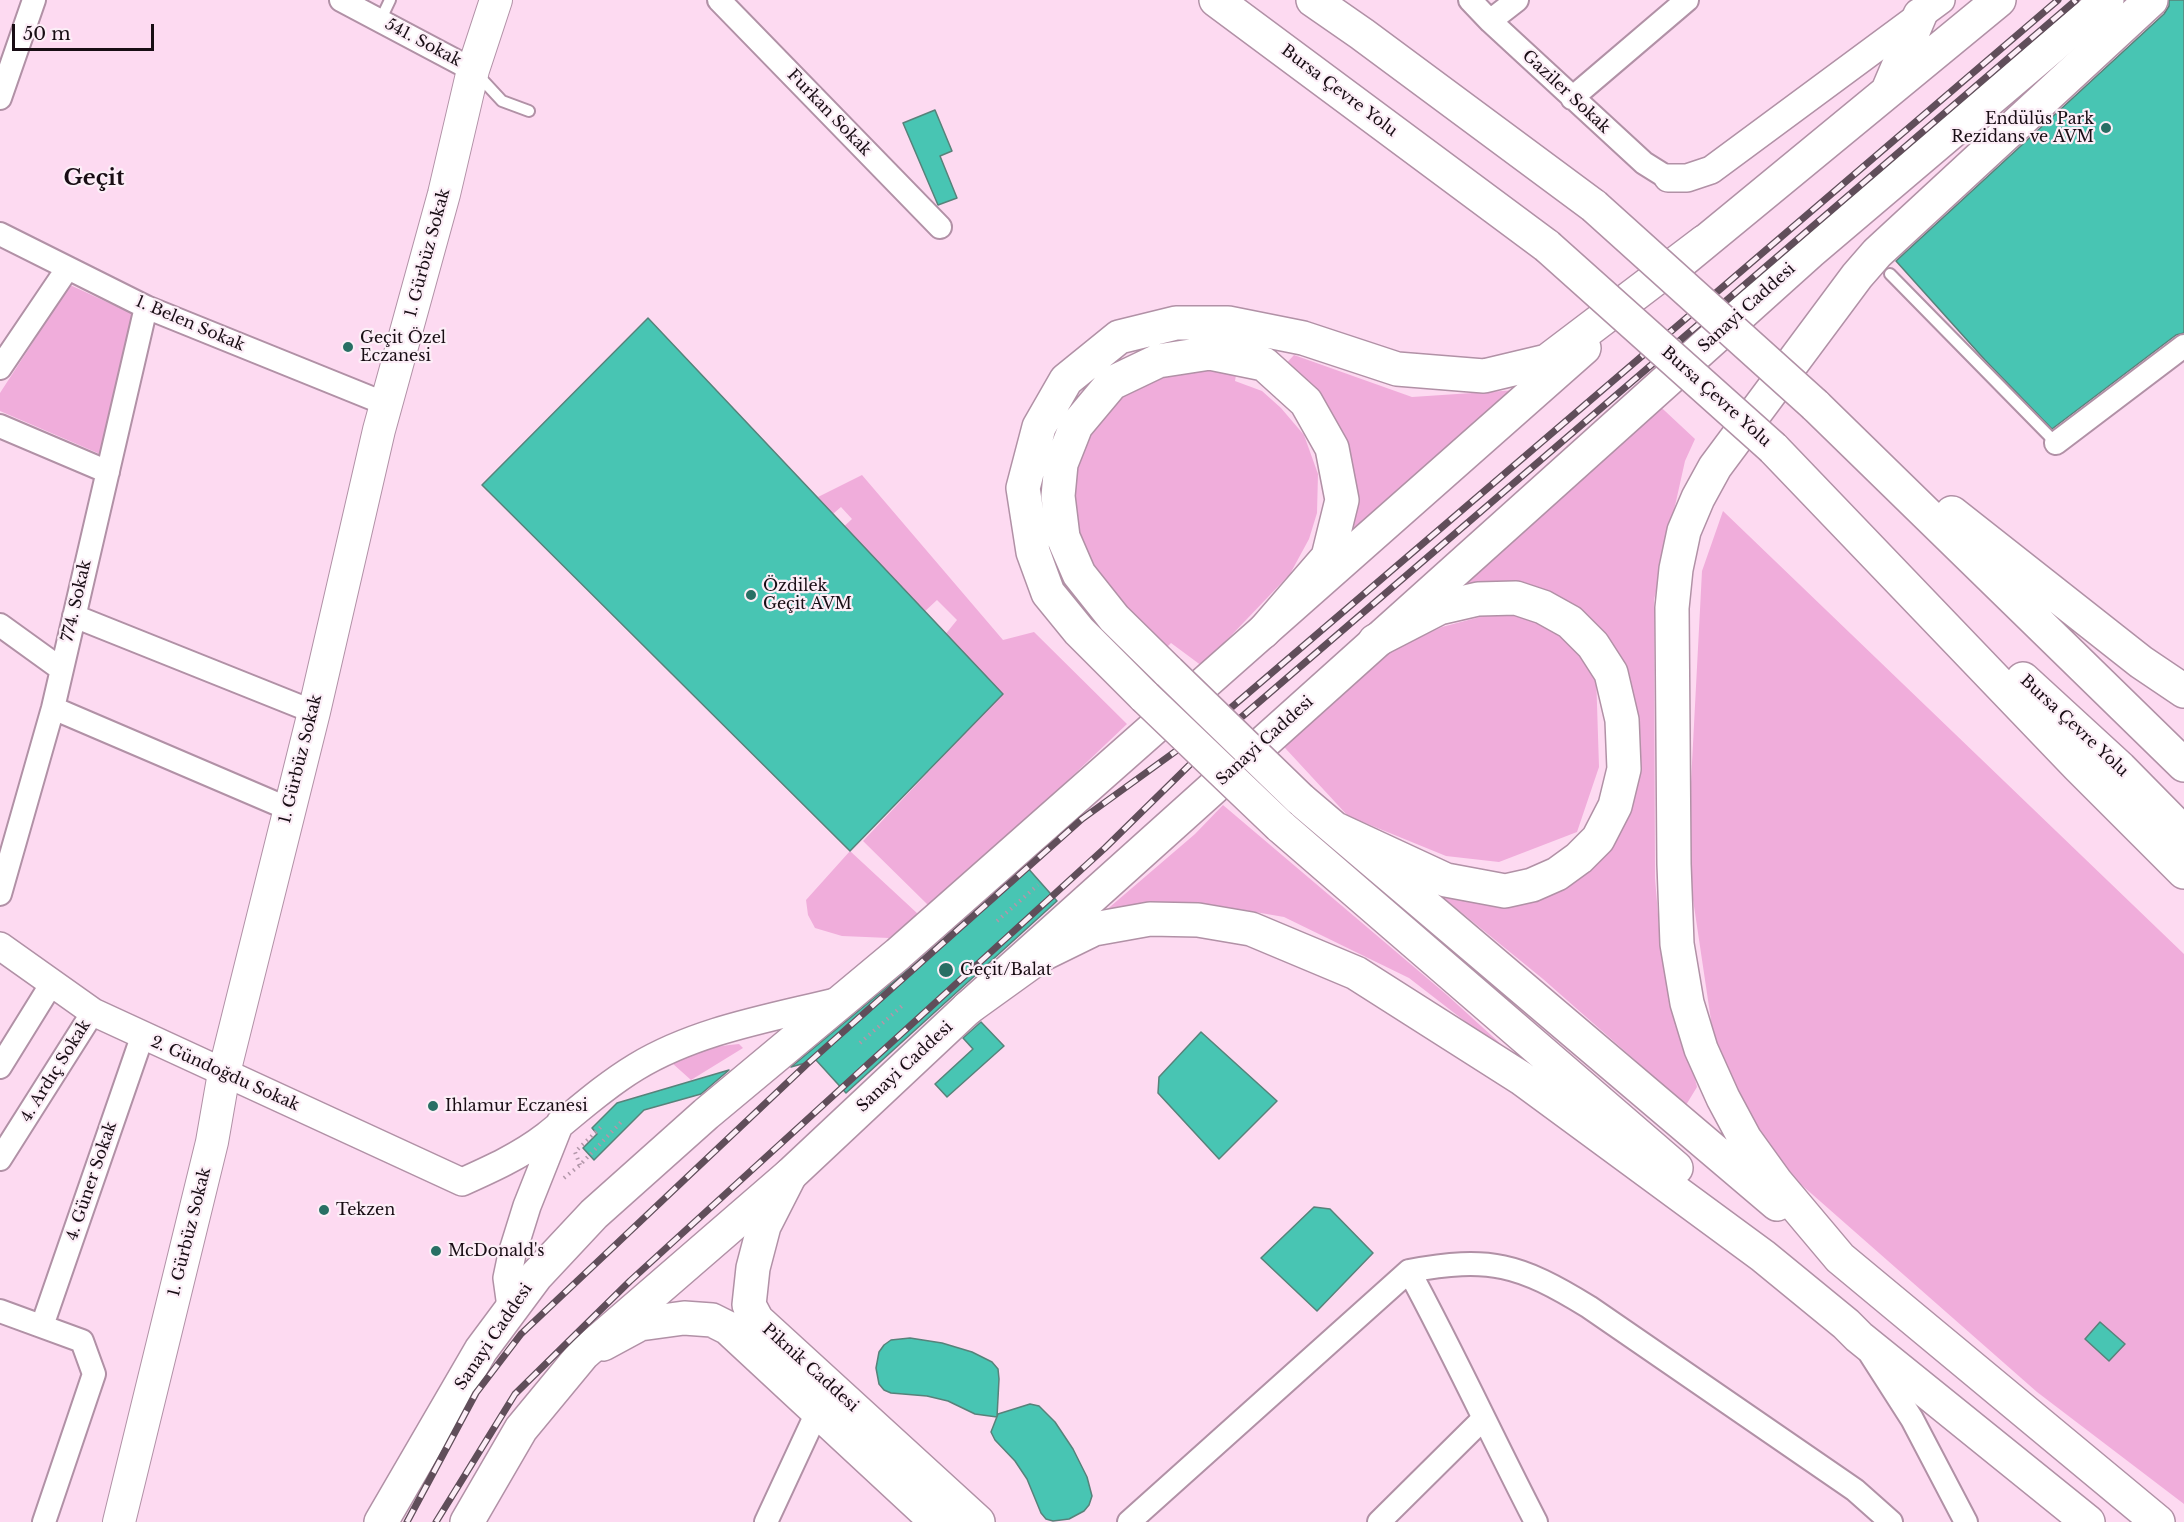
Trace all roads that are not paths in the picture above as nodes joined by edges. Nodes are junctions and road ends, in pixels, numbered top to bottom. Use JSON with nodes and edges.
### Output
{"nodes":[{"id":1,"x":34,"y":0,"type":"edge"},
{"id":2,"x":341,"y":0,"type":"edge"},
{"id":3,"x":390,"y":0,"type":"edge"},
{"id":4,"x":496,"y":0,"type":"edge"},
{"id":5,"x":719,"y":0,"type":"edge"},
{"id":6,"x":1216,"y":0,"type":"edge"},
{"id":7,"x":1313,"y":0,"type":"edge"},
{"id":8,"x":1470,"y":0,"type":"edge"},
{"id":9,"x":1517,"y":0,"type":"edge"},
{"id":10,"x":1687,"y":0,"type":"edge"},
{"id":11,"x":1999,"y":0,"type":"edge"},
{"id":12,"x":2108,"y":0,"type":"edge"},
{"id":13,"x":2151,"y":0,"type":"edge"},
{"id":14,"x":1935,"y":4,"type":"edge"},
{"id":15,"x":380,"y":21,"type":"junction"},
{"id":16,"x":1490,"y":21,"type":"junction"},
{"id":17,"x":473,"y":70,"type":"junction"},
{"id":18,"x":1887,"y":93,"type":"junction"},
{"id":19,"x":0,"y":98,"type":"edge"},
{"id":20,"x":1572,"y":98,"type":"junction"},
{"id":21,"x":529,"y":111,"type":"dead end"},
{"id":22,"x":1668,"y":178,"type":"joint"},
{"id":23,"x":940,"y":226,"type":"dead end"},
{"id":24,"x":0,"y":234,"type":"edge"},
{"id":25,"x":1704,"y":242,"type":"junction"},
{"id":26,"x":67,"y":269,"type":"junction"},
{"id":27,"x":1890,"y":274,"type":"dead end"},
{"id":28,"x":146,"y":307,"type":"junction"},
{"id":29,"x":2184,"y":346,"type":"edge"},
{"id":30,"x":0,"y":368,"type":"edge"},
{"id":31,"x":386,"y":404,"type":"junction"},
{"id":32,"x":1815,"y":405,"type":"junction"},
{"id":33,"x":0,"y":426,"type":"edge"},
{"id":34,"x":2056,"y":442,"type":"joint"},
{"id":35,"x":1773,"y":448,"type":"junction"},
{"id":36,"x":108,"y":472,"type":"junction"},
{"id":37,"x":74,"y":616,"type":"junction"},
{"id":38,"x":0,"y":625,"type":"edge"},
{"id":39,"x":1263,"y":632,"type":"junction"},
{"id":40,"x":1375,"y":641,"type":"junction"},
{"id":41,"x":61,"y":669,"type":"junction"},
{"id":42,"x":2184,"y":691,"type":"edge"},
{"id":43,"x":53,"y":708,"type":"junction"},
{"id":44,"x":314,"y":712,"type":"junction"},
{"id":45,"x":2184,"y":765,"type":"edge"},
{"id":46,"x":289,"y":809,"type":"junction"},
{"id":47,"x":1336,"y":829,"type":"junction"},
{"id":48,"x":2184,"y":833,"type":"edge"},
{"id":49,"x":2184,"y":872,"type":"edge"},
{"id":50,"x":0,"y":894,"type":"edge"},
{"id":51,"x":0,"y":946,"type":"edge"},
{"id":52,"x":52,"y":983,"type":"junction"},
{"id":53,"x":839,"y":1001,"type":"junction"},
{"id":54,"x":968,"y":1008,"type":"junction"},
{"id":55,"x":93,"y":1012,"type":"junction"},
{"id":56,"x":142,"y":1036,"type":"junction"},
{"id":57,"x":0,"y":1067,"type":"edge"},
{"id":58,"x":224,"y":1073,"type":"junction"},
{"id":59,"x":560,"y":1123,"type":"junction"},
{"id":60,"x":0,"y":1159,"type":"edge"},
{"id":61,"x":791,"y":1174,"type":"junction"},
{"id":62,"x":1840,"y":1258,"type":"junction"},
{"id":63,"x":1409,"y":1271,"type":"junction"},
{"id":64,"x":511,"y":1307,"type":"junction"},
{"id":65,"x":0,"y":1311,"type":"edge"},
{"id":66,"x":42,"y":1326,"type":"junction"},
{"id":67,"x":1852,"y":1330,"type":"junction"},
{"id":68,"x":583,"y":1354,"type":"junction"},
{"id":69,"x":818,"y":1410,"type":"junction"},
{"id":70,"x":1483,"y":1419,"type":"junction"},
{"id":71,"x":2157,"y":1520,"type":"edge"},
{"id":72,"x":49,"y":1521,"type":"edge"},
{"id":73,"x":119,"y":1522,"type":"edge"},
{"id":74,"x":381,"y":1522,"type":"edge"},
{"id":75,"x":467,"y":1522,"type":"edge"},
{"id":76,"x":766,"y":1522,"type":"edge"},
{"id":77,"x":937,"y":1522,"type":"edge"},
{"id":78,"x":978,"y":1522,"type":"edge"},
{"id":79,"x":1129,"y":1522,"type":"edge"},
{"id":80,"x":1379,"y":1522,"type":"edge"},
{"id":81,"x":1536,"y":1522,"type":"edge"},
{"id":82,"x":1891,"y":1522,"type":"edge"},
{"id":83,"x":1966,"y":1522,"type":"edge"},
{"id":84,"x":2090,"y":1522,"type":"edge"}],
"edges":[{"from":1,"to":19,"type":"street"},
{"from":2,"to":15,"type":"street","name":"541. Sokak"},
{"from":3,"to":15,"type":"lane"},
{"from":4,"to":17,"type":"main road","name":"1. Gürbüz Sokak"},
{"from":5,"to":23,"type":"street","name":"Furkan Sokak"},
{"from":6,"to":35,"type":"main road","name":"Bursa Çevre Yolu","bridge":true},
{"from":7,"to":32,"type":"main road","bridge":true},
{"from":8,"to":16,"type":"street","name":"Gaziler Sokak"},
{"from":9,"to":16,"type":"street"},
{"from":10,"to":20,"type":"street"},
{"from":11,"to":18,"type":"main road","name":"Sanayi Caddesi"},
{"from":12,"to":40,"type":"main road","name":"Sanayi Caddesi"},
{"from":13,"to":62,"type":"main road"},
{"from":14,"to":18,"type":"main road"},
{"from":14,"to":22,"type":"street"},
{"from":15,"to":17,"type":"street","name":"541. Sokak"},
{"from":16,"to":20,"type":"street","name":"Gaziler Sokak"},
{"from":17,"to":21,"type":"lane"},
{"from":17,"to":31,"type":"main road","name":"1. Gürbüz Sokak"},
{"from":18,"to":25,"type":"main road","name":"Sanayi Caddesi"},
{"from":20,"to":22,"type":"street","name":"Gaziler Sokak"},
{"from":24,"to":26,"type":"street","name":"1. Belen Sokak"},
{"from":25,"to":39,"type":"main road","name":"Sanayi Caddesi"},
{"from":25,"to":67,"type":"main road","bridge":true},
{"from":26,"to":28,"type":"street","name":"1. Belen Sokak"},
{"from":26,"to":30,"type":"street"},
{"from":27,"to":34,"type":"lane"},
{"from":28,"to":31,"type":"street","name":"1. Belen Sokak"},
{"from":28,"to":36,"type":"street","name":"774. Sokak"},
{"from":29,"to":34,"type":"street"},
{"from":31,"to":44,"type":"main road","name":"1. Gürbüz Sokak"},
{"from":32,"to":42,"type":"main road"},
{"from":32,"to":45,"type":"main road"},
{"from":33,"to":36,"type":"street"},
{"from":35,"to":48,"type":"main road","name":"Bursa Çevre Yolu"},
{"from":35,"to":49,"type":"main road"},
{"from":36,"to":37,"type":"street","name":"774. Sokak"},
{"from":37,"to":41,"type":"street","name":"774. Sokak"},
{"from":37,"to":44,"type":"street"},
{"from":38,"to":41,"type":"street"},
{"from":39,"to":47,"type":"main road","bridge":true},
{"from":39,"to":53,"type":"main road","name":"Sanayi Caddesi"},
{"from":40,"to":47,"type":"main road"},
{"from":40,"to":54,"type":"main road","name":"Sanayi Caddesi"},
{"from":41,"to":43,"type":"street","name":"774. Sokak"},
{"from":43,"to":46,"type":"street"},
{"from":43,"to":50,"type":"street","name":"774. Sokak"},
{"from":44,"to":46,"type":"main road","name":"1. Gürbüz Sokak"},
{"from":46,"to":58,"type":"main road","name":"1. Gürbüz Sokak"},
{"from":47,"to":62,"type":"main road"},
{"from":51,"to":52,"type":"street","name":"2. Gündoğdu Sokak"},
{"from":52,"to":55,"type":"street","name":"2. Gündoğdu Sokak"},
{"from":52,"to":57,"type":"street"},
{"from":53,"to":59,"type":"street"},
{"from":53,"to":64,"type":"main road","name":"Sanayi Caddesi"},
{"from":54,"to":61,"type":"main road","name":"Sanayi Caddesi"},
{"from":54,"to":67,"type":"main road"},
{"from":55,"to":56,"type":"street","name":"2. Gündoğdu Sokak"},
{"from":55,"to":60,"type":"street","name":"4. Ardıç Sokak"},
{"from":56,"to":58,"type":"street","name":"2. Gündoğdu Sokak"},
{"from":56,"to":66,"type":"street","name":"4. Güner Sokak"},
{"from":58,"to":59,"type":"street","name":"2. Gündoğdu Sokak"},
{"from":58,"to":73,"type":"main road","name":"1. Gürbüz Sokak"},
{"from":59,"to":64,"type":"street"},
{"from":61,"to":68,"type":"main road","name":"Sanayi Caddesi"},
{"from":61,"to":78,"type":"main road","name":"Piknik Caddesi"},
{"from":62,"to":71,"type":"main road"},
{"from":63,"to":70,"type":"street"},
{"from":63,"to":79,"type":"street"},
{"from":63,"to":82,"type":"street"},
{"from":64,"to":74,"type":"main road","name":"Sanayi Caddesi"},
{"from":65,"to":66,"type":"street"},
{"from":66,"to":72,"type":"street"},
{"from":67,"to":83,"type":"street"},
{"from":67,"to":84,"type":"main road"},
{"from":68,"to":69,"type":"main road","name":"Piknik Caddesi"},
{"from":68,"to":75,"type":"main road","name":"Sanayi Caddesi"},
{"from":69,"to":76,"type":"street"},
{"from":69,"to":77,"type":"main road","name":"Piknik Caddesi"},
{"from":70,"to":80,"type":"street"},
{"from":70,"to":81,"type":"street"}]}
